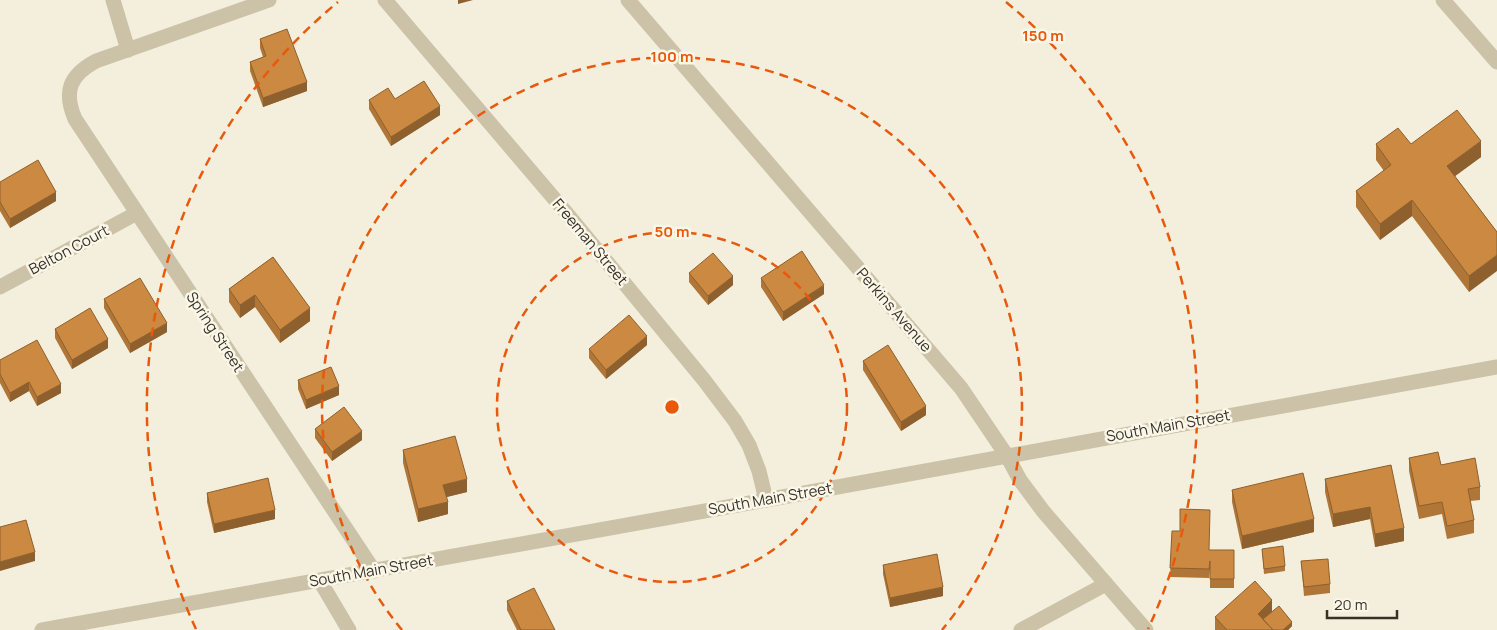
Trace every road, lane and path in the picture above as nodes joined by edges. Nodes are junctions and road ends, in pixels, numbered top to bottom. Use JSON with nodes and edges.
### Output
{"nodes":[{"id":1,"x":113,"y":0,"type":"edge"},
{"id":2,"x":269,"y":0,"type":"edge"},
{"id":3,"x":385,"y":0,"type":"edge"},
{"id":4,"x":628,"y":0,"type":"edge"},
{"id":5,"x":1443,"y":0,"type":"edge"},
{"id":6,"x":128,"y":50,"type":"junction"},
{"id":7,"x":1497,"y":62,"type":"edge"},
{"id":8,"x":137,"y":213,"type":"junction"},
{"id":9,"x":0,"y":287,"type":"edge"},
{"id":10,"x":1497,"y":367,"type":"edge"},
{"id":11,"x":1006,"y":456,"type":"junction"},
{"id":12,"x":766,"y":500,"type":"junction"},
{"id":13,"x":374,"y":571,"type":"junction"},
{"id":14,"x":320,"y":581,"type":"junction"},
{"id":15,"x":1106,"y":584,"type":"junction"},
{"id":16,"x":63,"y":628,"type":"edge"},
{"id":17,"x":42,"y":630,"type":"edge"},
{"id":18,"x":349,"y":630,"type":"edge"},
{"id":19,"x":1021,"y":630,"type":"edge"},
{"id":20,"x":1146,"y":630,"type":"edge"}],
"edges":[{"from":1,"to":6,"type":"street"},
{"from":2,"to":6,"type":"street"},
{"from":3,"to":12,"type":"street","name":"Freeman Street"},
{"from":4,"to":11,"type":"street","name":"Perkins Avenue"},
{"from":5,"to":7,"type":"street"},
{"from":6,"to":8,"type":"street","name":"Spring Street"},
{"from":8,"to":9,"type":"street","name":"Belton Court"},
{"from":8,"to":13,"type":"street","name":"Spring Street"},
{"from":10,"to":11,"type":"street","name":"South Main Street"},
{"from":11,"to":12,"type":"street","name":"South Main Street"},
{"from":11,"to":15,"type":"street","name":"Perkins Avenue"},
{"from":12,"to":13,"type":"street","name":"South Main Street"},
{"from":13,"to":14,"type":"street","name":"South Main Street"},
{"from":14,"to":16,"type":"street","name":"South Main Street"},
{"from":14,"to":18,"type":"street"},
{"from":15,"to":19,"type":"street"},
{"from":15,"to":20,"type":"street","name":"Perkins Avenue"},
{"from":16,"to":17,"type":"street","name":"South Main Street"}]}
